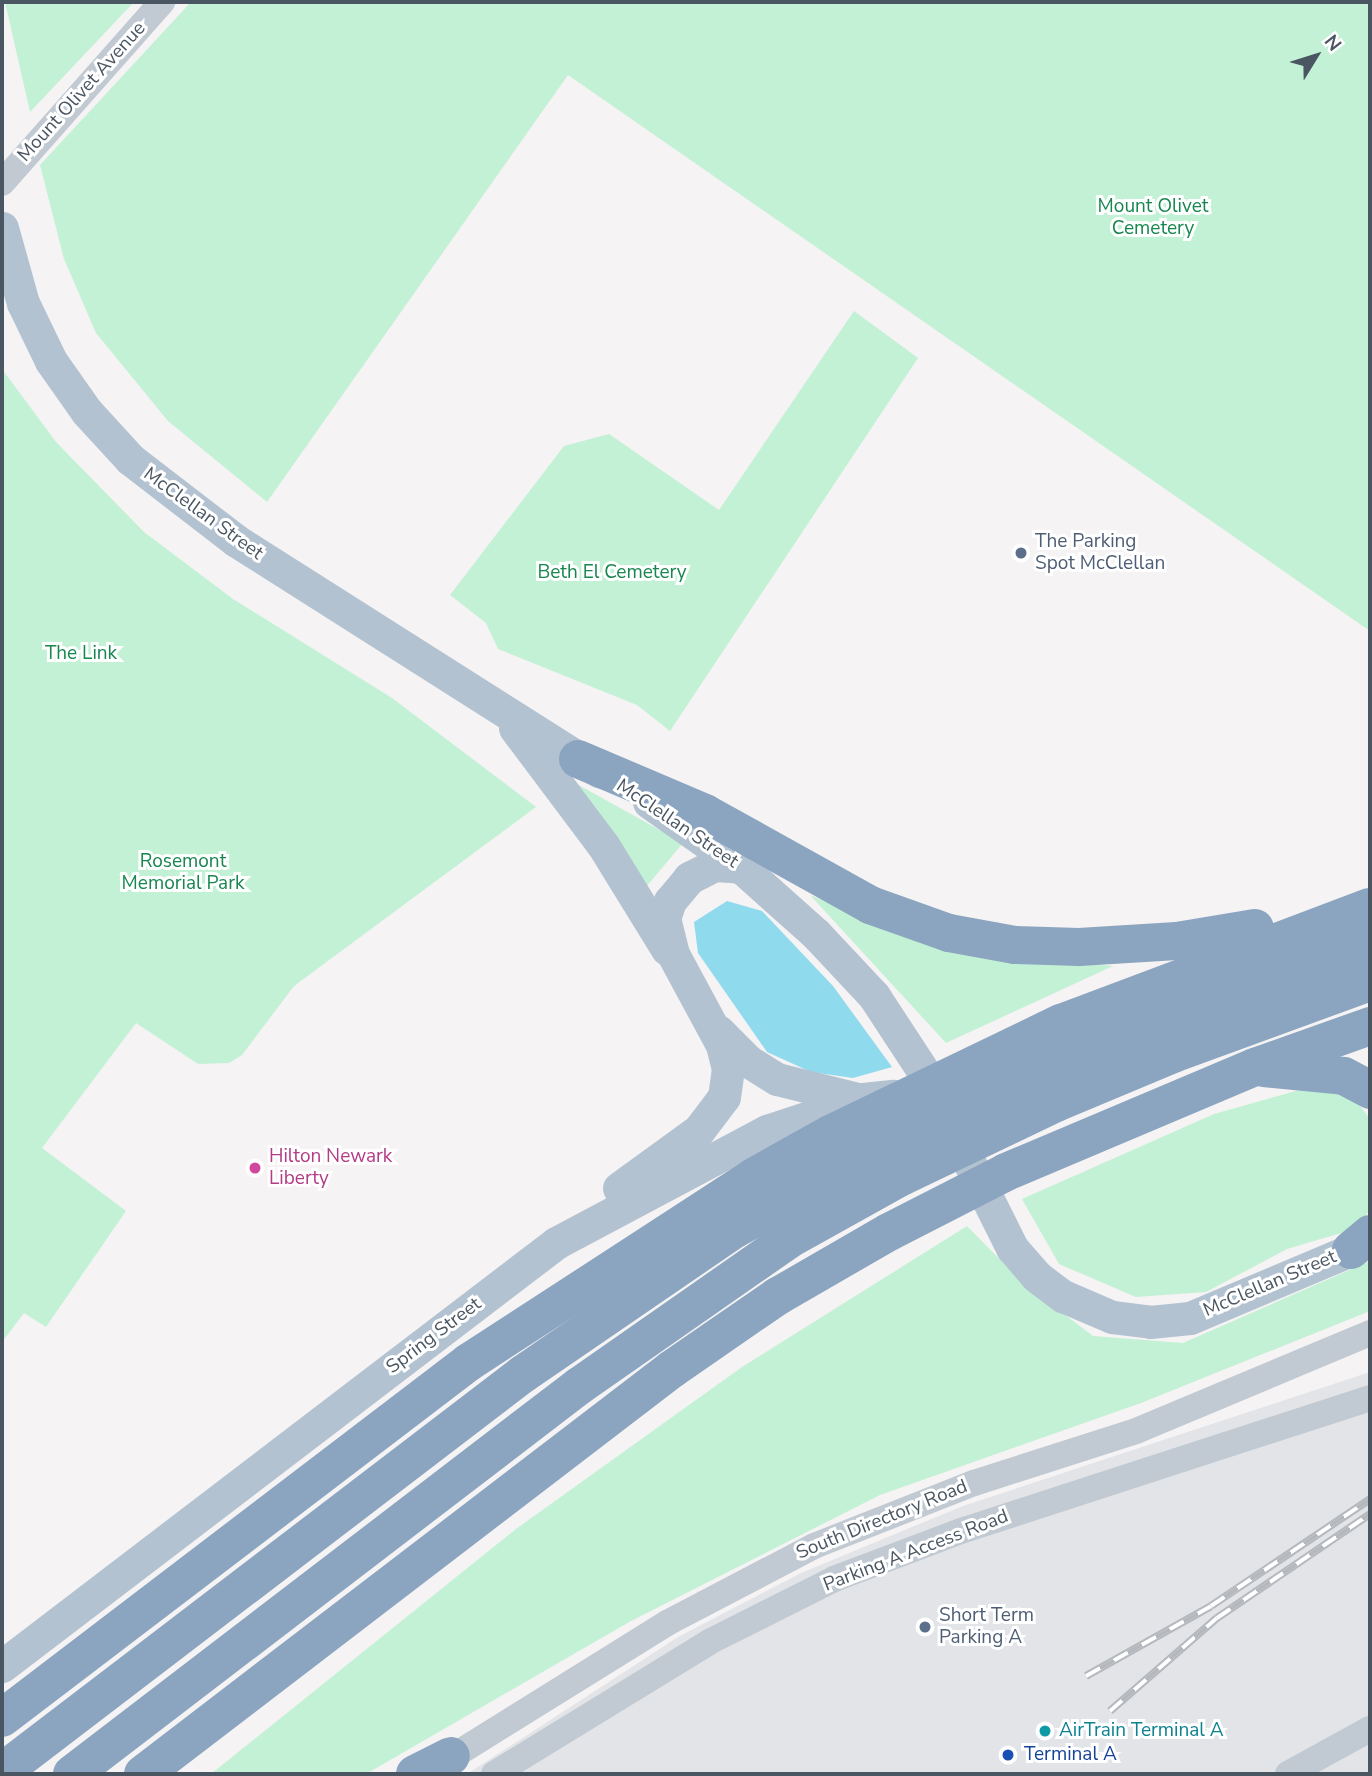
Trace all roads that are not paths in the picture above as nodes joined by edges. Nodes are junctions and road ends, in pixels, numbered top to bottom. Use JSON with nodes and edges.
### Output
{"nodes":[{"id":1,"x":162,"y":2,"type":"edge"},
{"id":2,"x":2,"y":183,"type":"edge"},
{"id":3,"x":2,"y":228,"type":"edge"},
{"id":4,"x":506,"y":715,"type":"junction"},
{"id":5,"x":578,"y":759,"type":"junction"},
{"id":6,"x":741,"y":867,"type":"junction"},
{"id":7,"x":1370,"y":906,"type":"edge"},
{"id":8,"x":1370,"y":946,"type":"edge"},
{"id":9,"x":681,"y":969,"type":"junction"},
{"id":10,"x":1370,"y":982,"type":"edge"},
{"id":11,"x":1370,"y":1026,"type":"edge"},
{"id":12,"x":716,"y":1030,"type":"junction"},
{"id":13,"x":1255,"y":1067,"type":"junction"},
{"id":14,"x":1370,"y":1090,"type":"edge"},
{"id":15,"x":912,"y":1093,"type":"junction"},
{"id":16,"x":863,"y":1100,"type":"junction"},
{"id":17,"x":1364,"y":1242,"type":"edge"},
{"id":18,"x":556,"y":1243,"type":"junction"},
{"id":19,"x":1370,"y":1333,"type":"edge"},
{"id":20,"x":1370,"y":1398,"type":"edge"},
{"id":21,"x":2,"y":1666,"type":"edge"},
{"id":22,"x":2,"y":1718,"type":"edge"},
{"id":23,"x":1370,"y":1729,"type":"edge"},
{"id":24,"x":438,"y":1765,"type":"edge"},
{"id":25,"x":2,"y":1772,"type":"edge"},
{"id":26,"x":72,"y":1774,"type":"edge"},
{"id":27,"x":143,"y":1774,"type":"edge"},
{"id":28,"x":415,"y":1774,"type":"edge"},
{"id":29,"x":494,"y":1774,"type":"edge"},
{"id":30,"x":1288,"y":1774,"type":"edge"}],
"edges":[{"from":1,"to":2,"type":"street","name":"Mount Olivet Avenue"},
{"from":3,"to":4,"type":"main road","name":"McClellan Street"},
{"from":4,"to":5,"type":"main road","name":"McClellan Street"},
{"from":4,"to":9,"type":"main road"},
{"from":5,"to":6,"type":"main road","name":"McClellan Street"},
{"from":5,"to":7,"type":"highway"},
{"from":6,"to":9,"type":"main road"},
{"from":6,"to":17,"type":"main road","name":"McClellan Street"},
{"from":7,"to":15,"type":"highway"},
{"from":8,"to":25,"type":"highway"},
{"from":9,"to":12,"type":"main road"},
{"from":10,"to":26,"type":"highway"},
{"from":11,"to":13,"type":"highway"},
{"from":12,"to":16,"type":"main road"},
{"from":12,"to":18,"type":"main road"},
{"from":13,"to":14,"type":"highway"},
{"from":13,"to":27,"type":"highway"},
{"from":15,"to":16,"type":"main road","name":"Spring Street"},
{"from":15,"to":22,"type":"highway"},
{"from":16,"to":18,"type":"main road","name":"Spring Street"},
{"from":18,"to":21,"type":"main road","name":"Spring Street"},
{"from":19,"to":24,"type":"street","name":"South Directory Road"},
{"from":20,"to":29,"type":"street","name":"Parking A Access Road"},
{"from":23,"to":30,"type":"street"},
{"from":24,"to":28,"type":"highway"}]}
